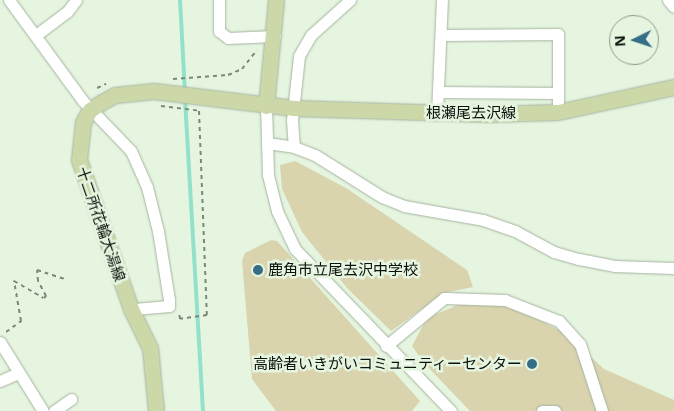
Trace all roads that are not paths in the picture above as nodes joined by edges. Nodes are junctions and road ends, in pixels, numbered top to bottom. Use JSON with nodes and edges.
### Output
{"nodes":[{"id":1,"x":9,"y":0,"type":"edge"},
{"id":2,"x":76,"y":0,"type":"edge"},
{"id":3,"x":219,"y":0,"type":"edge"},
{"id":4,"x":276,"y":0,"type":"edge"},
{"id":5,"x":350,"y":0,"type":"edge"},
{"id":6,"x":442,"y":0,"type":"edge"},
{"id":7,"x":668,"y":0,"type":"edge"},
{"id":8,"x":674,"y":7,"type":"edge"},
{"id":9,"x":36,"y":35,"type":"junction"},
{"id":10,"x":442,"y":35,"type":"junction"},
{"id":11,"x":269,"y":36,"type":"junction"},
{"id":12,"x":674,"y":87,"type":"edge"},
{"id":13,"x":438,"y":92,"type":"junction"},
{"id":14,"x":558,"y":93,"type":"junction"},
{"id":15,"x":266,"y":106,"type":"junction"},
{"id":16,"x":294,"y":108,"type":"junction"},
{"id":17,"x":90,"y":110,"type":"junction"},
{"id":18,"x":558,"y":112,"type":"junction"},
{"id":19,"x":437,"y":114,"type":"junction"},
{"id":20,"x":267,"y":143,"type":"junction"},
{"id":21,"x":294,"y":147,"type":"junction"},
{"id":22,"x":673,"y":268,"type":"dead end"},
{"id":23,"x":131,"y":309,"type":"junction"},
{"id":24,"x":0,"y":342,"type":"edge"},
{"id":25,"x":386,"y":346,"type":"junction"},
{"id":26,"x":18,"y":373,"type":"junction"},
{"id":27,"x":0,"y":381,"type":"edge"},
{"id":28,"x":72,"y":398,"type":"dead end"},
{"id":29,"x":40,"y":410,"type":"edge"},
{"id":30,"x":54,"y":411,"type":"edge"},
{"id":31,"x":156,"y":411,"type":"edge"},
{"id":32,"x":451,"y":411,"type":"edge"},
{"id":33,"x":542,"y":411,"type":"edge"},
{"id":34,"x":555,"y":411,"type":"edge"},
{"id":35,"x":602,"y":411,"type":"edge"}],
"edges":[{"from":1,"to":9,"type":"street"},
{"from":2,"to":9,"type":"street"},
{"from":3,"to":11,"type":"street"},
{"from":4,"to":11,"type":"main road"},
{"from":5,"to":16,"type":"street"},
{"from":6,"to":10,"type":"street"},
{"from":7,"to":8,"type":"street"},
{"from":9,"to":17,"type":"street"},
{"from":10,"to":13,"type":"street"},
{"from":10,"to":14,"type":"street"},
{"from":11,"to":15,"type":"main road"},
{"from":12,"to":18,"type":"main road","name":"根瀬尾去沢線"},
{"from":13,"to":14,"type":"street"},
{"from":13,"to":19,"type":"street"},
{"from":14,"to":18,"type":"street"},
{"from":15,"to":16,"type":"main road","name":"根瀬尾去沢線"},
{"from":15,"to":17,"type":"main road"},
{"from":15,"to":20,"type":"street"},
{"from":16,"to":19,"type":"main road","name":"根瀬尾去沢線"},
{"from":16,"to":21,"type":"street"},
{"from":17,"to":23,"type":"main road","name":"十二所花輪大湯線"},
{"from":17,"to":23,"type":"street"},
{"from":18,"to":19,"type":"main road","name":"根瀬尾去沢線"},
{"from":20,"to":21,"type":"street"},
{"from":20,"to":25,"type":"street"},
{"from":21,"to":22,"type":"street"},
{"from":23,"to":31,"type":"main road","name":"十二所花輪大湯線"},
{"from":24,"to":26,"type":"street"},
{"from":25,"to":32,"type":"street"},
{"from":25,"to":35,"type":"street"},
{"from":26,"to":27,"type":"street"},
{"from":26,"to":29,"type":"street"},
{"from":28,"to":30,"type":"street"},
{"from":33,"to":34,"type":"street"}]}
